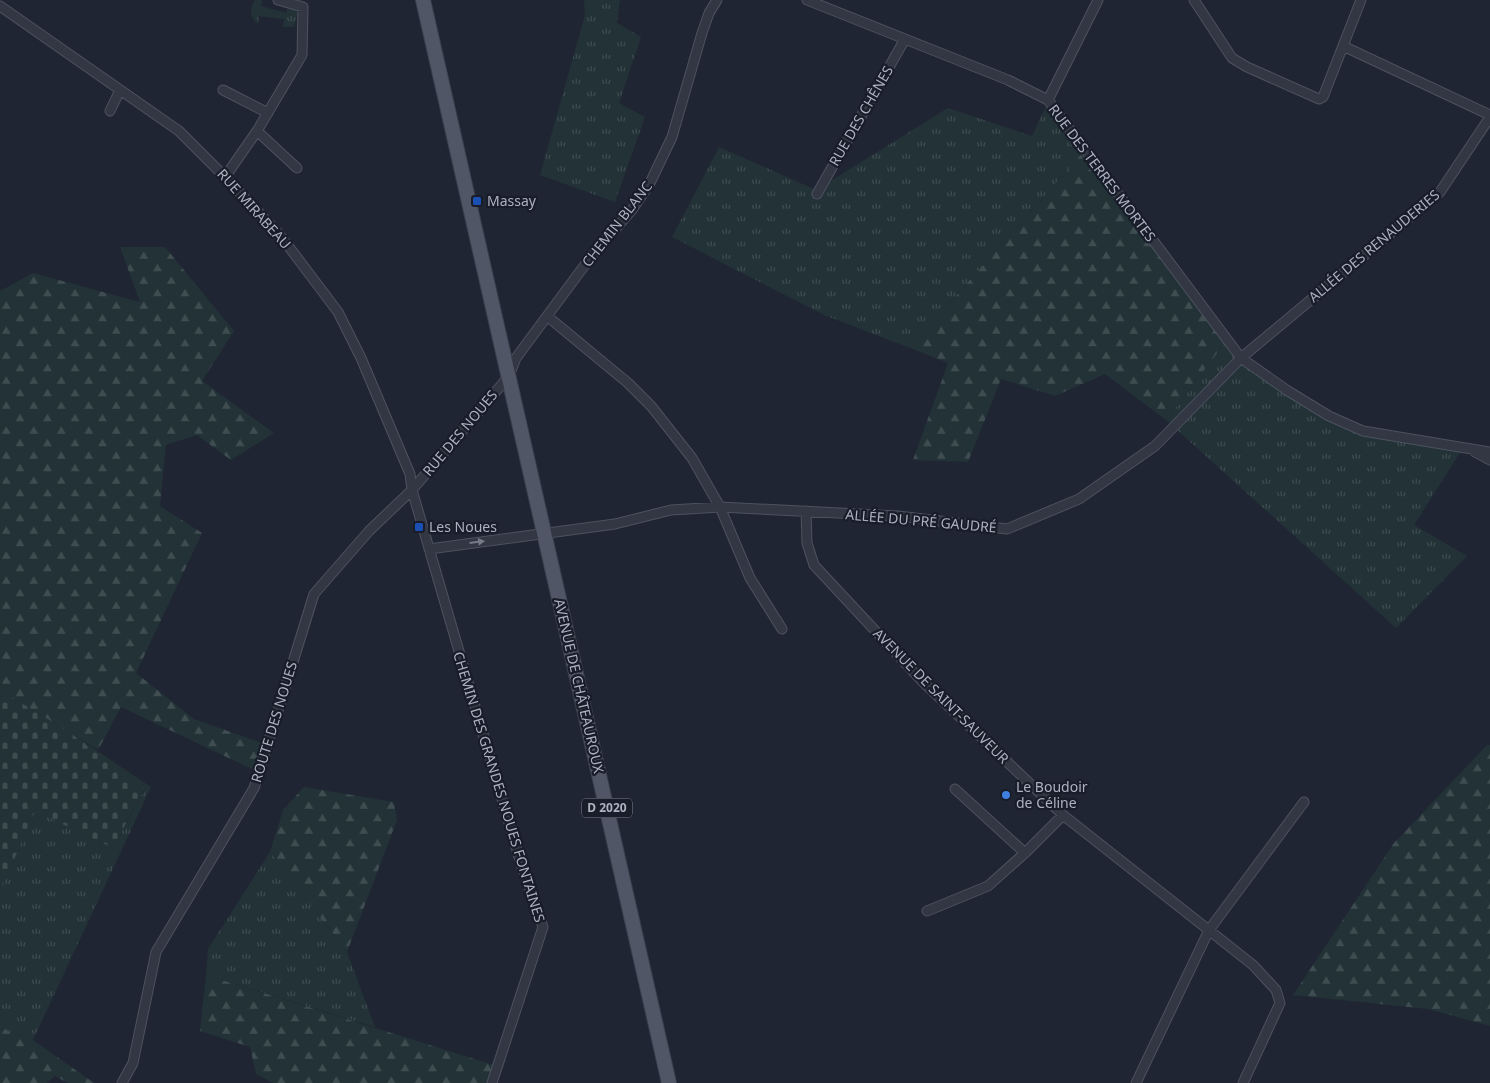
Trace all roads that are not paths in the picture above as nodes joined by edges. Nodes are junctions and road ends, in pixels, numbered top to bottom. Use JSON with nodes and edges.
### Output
{"nodes":[{"id":1,"x":278,"y":0,"type":"edge"},
{"id":2,"x":423,"y":0,"type":"edge"},
{"id":3,"x":717,"y":0,"type":"edge"},
{"id":4,"x":808,"y":0,"type":"edge"},
{"id":5,"x":1098,"y":0,"type":"edge"},
{"id":6,"x":1194,"y":0,"type":"edge"},
{"id":7,"x":1360,"y":0,"type":"edge"},
{"id":8,"x":0,"y":6,"type":"edge"},
{"id":9,"x":905,"y":39,"type":"junction"},
{"id":10,"x":1343,"y":46,"type":"junction"},
{"id":11,"x":120,"y":90,"type":"junction"},
{"id":12,"x":223,"y":90,"type":"dead end"},
{"id":13,"x":1048,"y":100,"type":"junction"},
{"id":14,"x":110,"y":111,"type":"dead end"},
{"id":15,"x":268,"y":113,"type":"junction"},
{"id":16,"x":1490,"y":116,"type":"edge"},
{"id":17,"x":258,"y":131,"type":"junction"},
{"id":18,"x":297,"y":168,"type":"dead end"},
{"id":19,"x":225,"y":176,"type":"junction"},
{"id":20,"x":817,"y":194,"type":"dead end"},
{"id":21,"x":547,"y":316,"type":"junction"},
{"id":22,"x":1241,"y":358,"type":"junction"},
{"id":23,"x":509,"y":376,"type":"junction"},
{"id":24,"x":1473,"y":450,"type":"junction"},
{"id":25,"x":1490,"y":452,"type":"edge"},
{"id":26,"x":1490,"y":460,"type":"edge"},
{"id":27,"x":412,"y":490,"type":"junction"},
{"id":28,"x":720,"y":507,"type":"junction"},
{"id":29,"x":806,"y":511,"type":"junction"},
{"id":30,"x":545,"y":534,"type":"junction"},
{"id":31,"x":429,"y":549,"type":"junction"},
{"id":32,"x":782,"y":629,"type":"dead end"},
{"id":33,"x":955,"y":789,"type":"dead end"},
{"id":34,"x":1304,"y":802,"type":"dead end"},
{"id":35,"x":1063,"y":815,"type":"junction"},
{"id":36,"x":1025,"y":853,"type":"junction"},
{"id":37,"x":927,"y":911,"type":"dead end"},
{"id":38,"x":1209,"y":930,"type":"junction"},
{"id":39,"x":122,"y":1083,"type":"edge"},
{"id":40,"x":492,"y":1083,"type":"edge"},
{"id":41,"x":670,"y":1083,"type":"edge"},
{"id":42,"x":1136,"y":1083,"type":"edge"},
{"id":43,"x":1243,"y":1083,"type":"edge"}],
"edges":[{"from":1,"to":15,"type":"street"},
{"from":2,"to":23,"type":"main road","number":"D 2020"},
{"from":3,"to":21,"type":"street","name":"CHEMIN BLANC"},
{"from":4,"to":9,"type":"street","name":"RUE DES TERRES MORTES"},
{"from":5,"to":13,"type":"street"},
{"from":6,"to":10,"type":"street"},
{"from":7,"to":10,"type":"street"},
{"from":8,"to":11,"type":"street","name":"RUE MIRABEAU"},
{"from":9,"to":13,"type":"street","name":"RUE DES TERRES MORTES"},
{"from":9,"to":20,"type":"street","name":"RUE DES CHÊNES"},
{"from":10,"to":16,"type":"street"},
{"from":11,"to":14,"type":"street"},
{"from":11,"to":19,"type":"street","name":"RUE MIRABEAU"},
{"from":12,"to":15,"type":"street"},
{"from":13,"to":22,"type":"street","name":"RUE DES TERRES MORTES"},
{"from":15,"to":17,"type":"street"},
{"from":16,"to":22,"type":"street","name":"ALLÉE DES RENAUDERIES"},
{"from":17,"to":18,"type":"street"},
{"from":17,"to":19,"type":"street"},
{"from":19,"to":27,"type":"street","name":"RUE MIRABEAU"},
{"from":21,"to":23,"type":"street","name":"CHEMIN BLANC"},
{"from":21,"to":28,"type":"street"},
{"from":22,"to":24,"type":"street","name":"RUE DES TERRES MORTES"},
{"from":22,"to":29,"type":"street","name":"ALLÉE DU PRÉ GAUDRÉ"},
{"from":23,"to":27,"type":"street","name":"RUE DES NOUES"},
{"from":23,"to":30,"type":"main road","name":"AVENUE DE CHÂTEAUROUX","number":"D 2020"},
{"from":24,"to":25,"type":"street","name":"RUE DES TERRES MORTES"},
{"from":24,"to":26,"type":"street"},
{"from":27,"to":31,"type":"street","name":"CHEMIN DES GRANDES NOUES FONTAINES"},
{"from":27,"to":39,"type":"street","name":"ROUTE DES NOUES"},
{"from":28,"to":29,"type":"street","name":"ALLÉE DU PRÉ GAUDRÉ"},
{"from":28,"to":30,"type":"street","name":"ALLÉE DU PRÉ GAUDRÉ"},
{"from":28,"to":32,"type":"street"},
{"from":29,"to":35,"type":"street","name":"AVENUE DE SAINT-SAUVEUR"},
{"from":31,"to":30,"type":"street","name":"ALLÉE DU PRÉ GAUDRÉ","one_way":true},
{"from":30,"to":41,"type":"main road","name":"AVENUE DE CHÂTEAUROUX","number":"D 2020"},
{"from":31,"to":40,"type":"street","name":"CHEMIN DES GRANDES NOUES FONTAINES"},
{"from":33,"to":36,"type":"street"},
{"from":34,"to":38,"type":"street"},
{"from":35,"to":36,"type":"street"},
{"from":35,"to":38,"type":"street","name":"AVENUE DE SAINT-SAUVEUR"},
{"from":36,"to":37,"type":"street"},
{"from":38,"to":42,"type":"street"},
{"from":38,"to":43,"type":"street","name":"AVENUE DE SAINT-SAUVEUR"}]}
